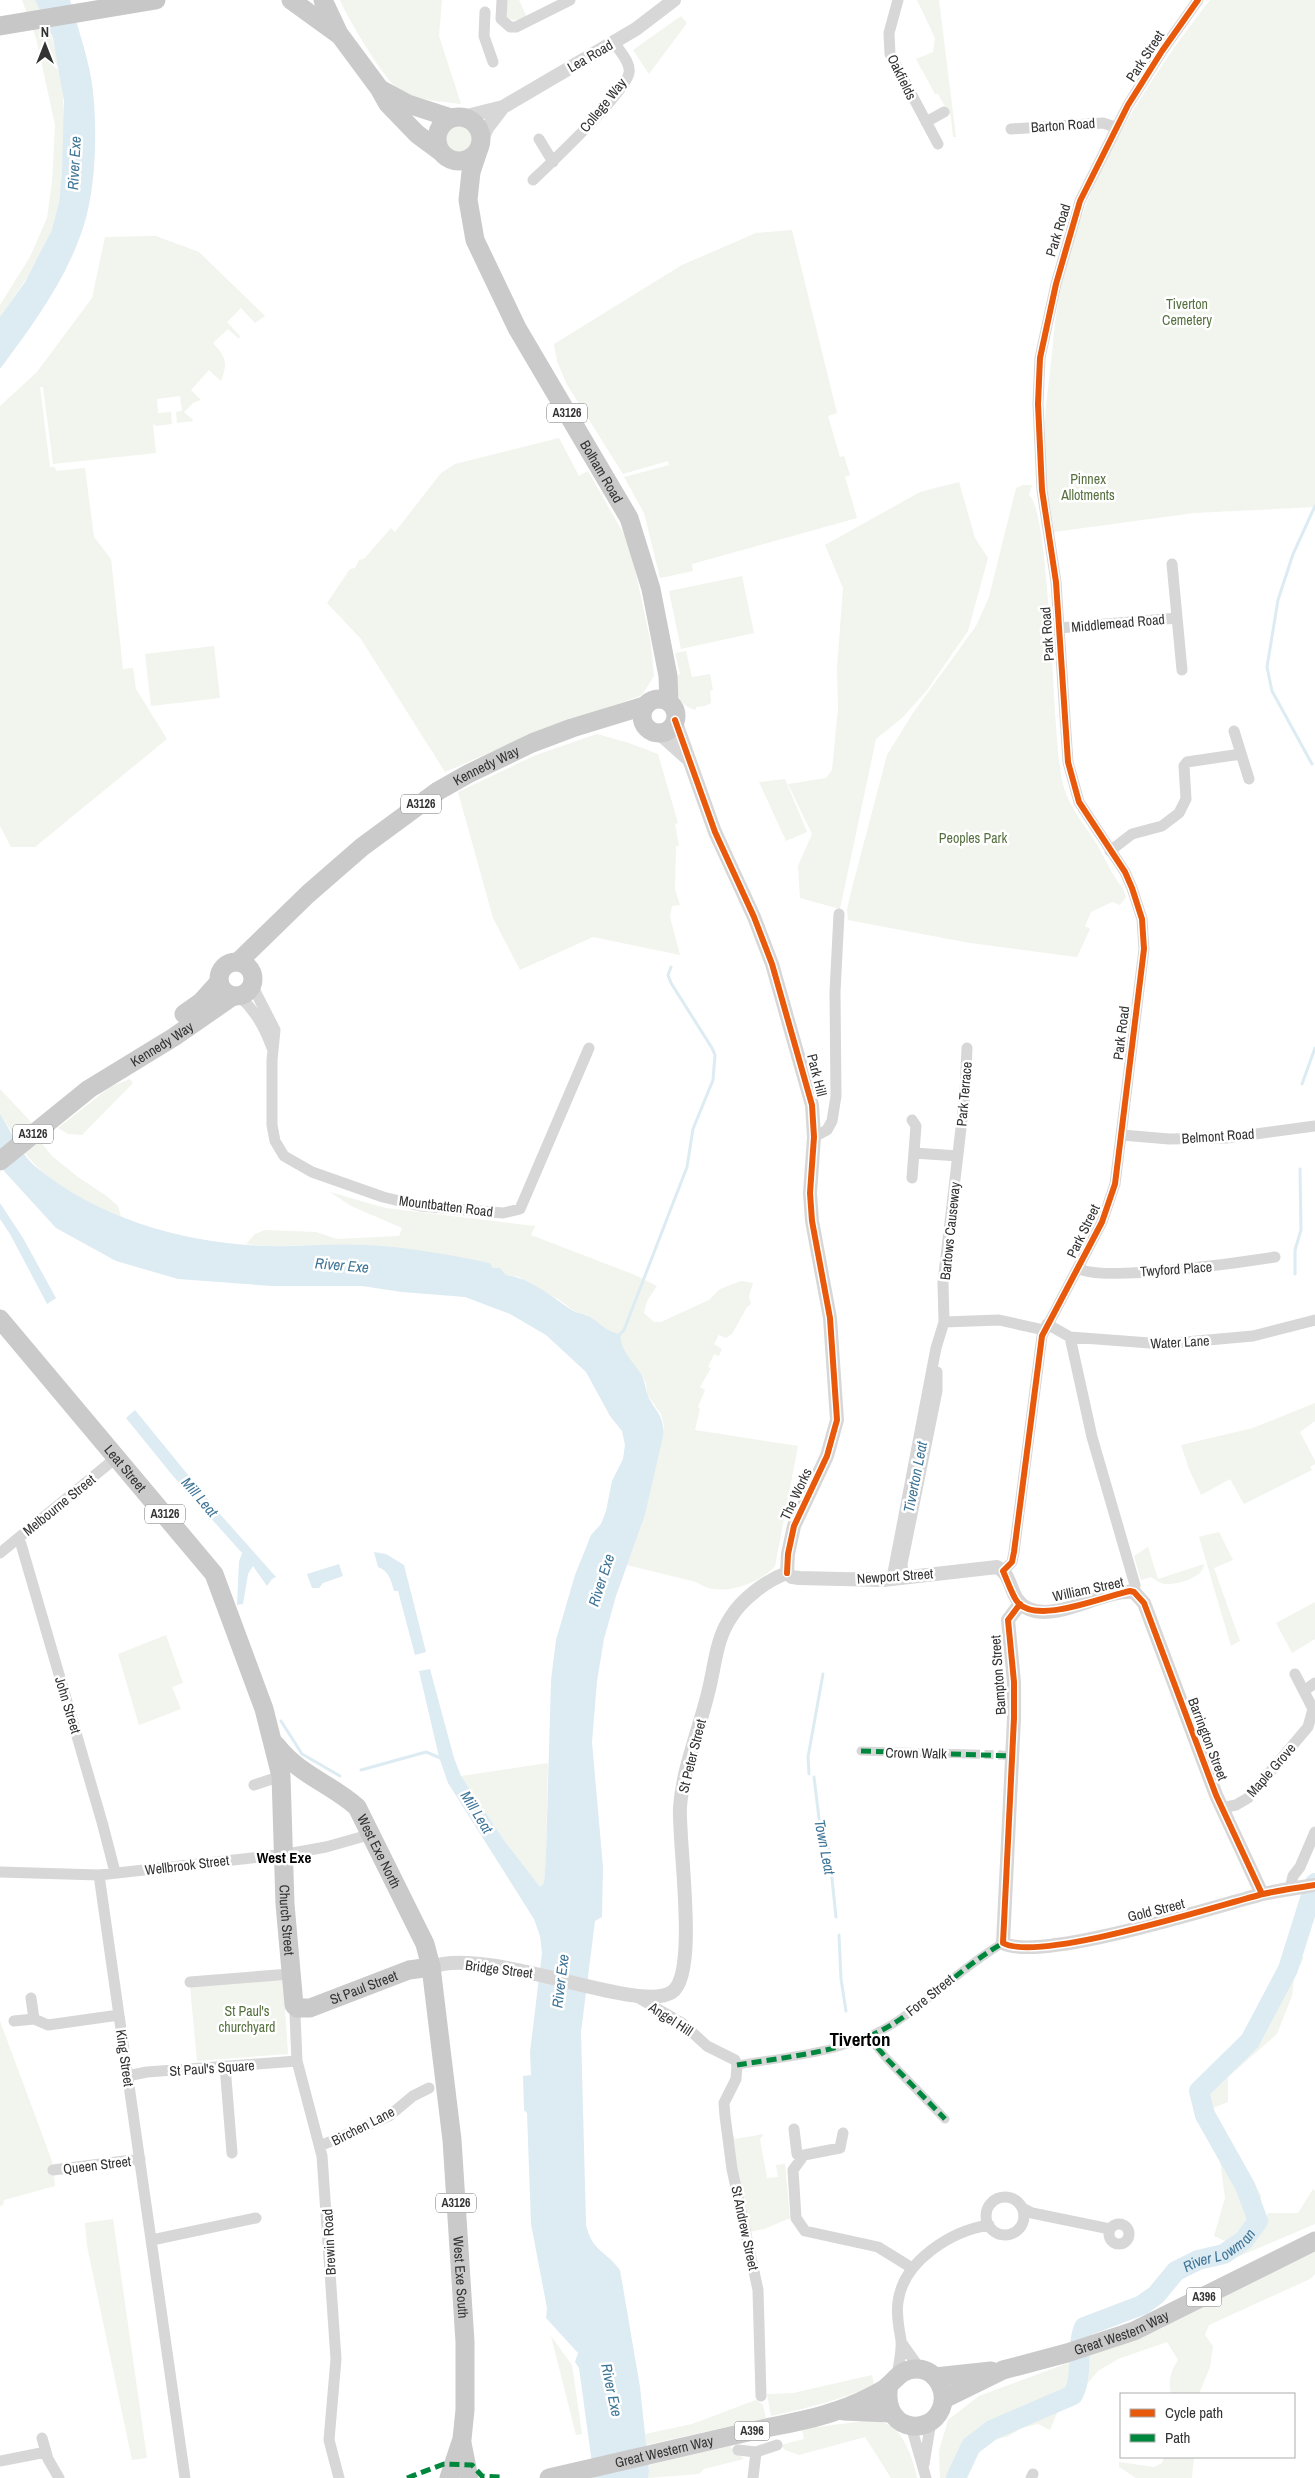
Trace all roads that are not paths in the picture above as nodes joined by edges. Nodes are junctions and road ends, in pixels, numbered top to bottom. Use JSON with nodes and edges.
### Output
{"nodes":[{"id":1,"x":156,"y":0,"type":"edge"},
{"id":2,"x":291,"y":0,"type":"edge"},
{"id":3,"x":323,"y":0,"type":"edge"},
{"id":4,"x":502,"y":0,"type":"edge"},
{"id":5,"x":570,"y":0,"type":"edge"},
{"id":6,"x":898,"y":0,"type":"edge"},
{"id":7,"x":1198,"y":0,"type":"edge"},
{"id":8,"x":669,"y":2,"type":"edge"},
{"id":9,"x":501,"y":19,"type":"junction"},
{"id":10,"x":0,"y":26,"type":"edge"},
{"id":11,"x":338,"y":34,"type":"junction"},
{"id":12,"x":614,"y":42,"type":"junction"},
{"id":13,"x":492,"y":62,"type":"dead end"},
{"id":14,"x":379,"y":88,"type":"junction"},
{"id":15,"x":503,"y":107,"type":"junction"},
{"id":16,"x":944,"y":112,"type":"dead end"},
{"id":17,"x":457,"y":118,"type":"junction"},
{"id":18,"x":926,"y":122,"type":"junction"},
{"id":19,"x":1115,"y":127,"type":"junction"},
{"id":20,"x":1011,"y":129,"type":"dead end"},
{"id":21,"x":539,"y":139,"type":"dead end"},
{"id":22,"x":938,"y":144,"type":"dead end"},
{"id":23,"x":480,"y":145,"type":"junction"},
{"id":24,"x":446,"y":155,"type":"junction"},
{"id":25,"x":553,"y":162,"type":"junction"},
{"id":26,"x":533,"y":180,"type":"dead end"},
{"id":27,"x":475,"y":240,"type":"junction"},
{"id":28,"x":1172,"y":564,"type":"dead end"},
{"id":29,"x":1177,"y":618,"type":"junction"},
{"id":30,"x":1059,"y":628,"type":"junction"},
{"id":31,"x":1182,"y":670,"type":"dead end"},
{"id":32,"x":660,"y":707,"type":"junction"},
{"id":33,"x":588,"y":724,"type":"junction"},
{"id":34,"x":652,"y":729,"type":"junction"},
{"id":35,"x":1234,"y":731,"type":"dead end"},
{"id":36,"x":1241,"y":754,"type":"junction"},
{"id":37,"x":688,"y":759,"type":"junction"},
{"id":38,"x":1250,"y":779,"type":"dead end"},
{"id":39,"x":1110,"y":851,"type":"junction"},
{"id":40,"x":839,"y":914,"type":"dead end"},
{"id":41,"x":280,"y":924,"type":"junction"},
{"id":42,"x":238,"y":962,"type":"junction"},
{"id":43,"x":219,"y":982,"type":"junction"},
{"id":44,"x":244,"y":988,"type":"junction"},
{"id":45,"x":589,"y":1048,"type":"dead end"},
{"id":46,"x":967,"y":1048,"type":"dead end"},
{"id":47,"x":272,"y":1049,"type":"junction"},
{"id":48,"x":89,"y":1089,"type":"junction"},
{"id":49,"x":912,"y":1120,"type":"dead end"},
{"id":50,"x":1315,"y":1126,"type":"edge"},
{"id":51,"x":1122,"y":1135,"type":"junction"},
{"id":52,"x":814,"y":1137,"type":"junction"},
{"id":53,"x":960,"y":1140,"type":"joint"},
{"id":54,"x":914,"y":1153,"type":"junction"},
{"id":55,"x":958,"y":1156,"type":"junction"},
{"id":56,"x":0,"y":1161,"type":"edge"},
{"id":57,"x":912,"y":1178,"type":"dead end"},
{"id":58,"x":1275,"y":1257,"type":"dead end"},
{"id":59,"x":1078,"y":1268,"type":"junction"},
{"id":60,"x":0,"y":1319,"type":"edge"},
{"id":61,"x":1315,"y":1320,"type":"edge"},
{"id":62,"x":944,"y":1322,"type":"junction"},
{"id":63,"x":1045,"y":1327,"type":"junction"},
{"id":64,"x":1070,"y":1337,"type":"junction"},
{"id":65,"x":827,"y":1456,"type":"joint"},
{"id":66,"x":118,"y":1457,"type":"junction"},
{"id":67,"x":17,"y":1539,"type":"junction"},
{"id":68,"x":0,"y":1553,"type":"edge"},
{"id":69,"x":1003,"y":1572,"type":"junction"},
{"id":70,"x":787,"y":1573,"type":"junction"},
{"id":71,"x":897,"y":1578,"type":"junction"},
{"id":72,"x":1134,"y":1592,"type":"junction"},
{"id":73,"x":1020,"y":1604,"type":"junction"},
{"id":74,"x":1296,"y":1674,"type":"dead end"},
{"id":75,"x":1315,"y":1683,"type":"edge"},
{"id":76,"x":1304,"y":1691,"type":"junction"},
{"id":77,"x":274,"y":1742,"type":"joint"},
{"id":78,"x":860,"y":1751,"type":"dead end"},
{"id":79,"x":971,"y":1754,"type":"tunnel mouth"},
{"id":80,"x":289,"y":1772,"type":"junction"},
{"id":81,"x":254,"y":1785,"type":"dead end"},
{"id":82,"x":1221,"y":1808,"type":"junction"},
{"id":83,"x":1315,"y":1832,"type":"edge"},
{"id":84,"x":372,"y":1834,"type":"junction"},
{"id":85,"x":283,"y":1854,"type":"junction"},
{"id":86,"x":0,"y":1872,"type":"edge"},
{"id":87,"x":115,"y":1872,"type":"junction"},
{"id":88,"x":99,"y":1875,"type":"junction"},
{"id":89,"x":1310,"y":1885,"type":"edge"},
{"id":90,"x":1290,"y":1888,"type":"junction"},
{"id":91,"x":1262,"y":1894,"type":"junction"},
{"id":92,"x":1003,"y":1943,"type":"junction"},
{"id":93,"x":431,"y":1967,"type":"junction"},
{"id":94,"x":290,"y":1974,"type":"junction"},
{"id":95,"x":190,"y":1982,"type":"dead end"},
{"id":96,"x":596,"y":1987,"type":"joint"},
{"id":97,"x":31,"y":1998,"type":"dead end"},
{"id":98,"x":637,"y":1998,"type":"junction"},
{"id":99,"x":297,"y":2008,"type":"junction"},
{"id":100,"x":119,"y":2015,"type":"junction"},
{"id":101,"x":34,"y":2019,"type":"junction"},
{"id":102,"x":14,"y":2021,"type":"dead end"},
{"id":103,"x":868,"y":2036,"type":"junction"},
{"id":104,"x":297,"y":2061,"type":"junction"},
{"id":105,"x":737,"y":2065,"type":"junction"},
{"id":106,"x":225,"y":2066,"type":"junction"},
{"id":107,"x":127,"y":2076,"type":"junction"},
{"id":108,"x":429,"y":2088,"type":"dead end"},
{"id":109,"x":945,"y":2119,"type":"dead end"},
{"id":110,"x":794,"y":2129,"type":"dead end"},
{"id":111,"x":844,"y":2134,"type":"dead end"},
{"id":112,"x":320,"y":2146,"type":"junction"},
{"id":113,"x":232,"y":2153,"type":"dead end"},
{"id":114,"x":801,"y":2158,"type":"junction"},
{"id":115,"x":140,"y":2159,"type":"junction"},
{"id":116,"x":53,"y":2170,"type":"dead end"},
{"id":117,"x":1022,"y":2208,"type":"junction"},
{"id":118,"x":256,"y":2218,"type":"dead end"},
{"id":119,"x":1062,"y":2220,"type":"junction"},
{"id":120,"x":988,"y":2225,"type":"junction"},
{"id":121,"x":1022,"y":2226,"type":"junction"},
{"id":122,"x":1110,"y":2229,"type":"dead end"},
{"id":123,"x":152,"y":2240,"type":"junction"},
{"id":124,"x":1315,"y":2241,"type":"edge"},
{"id":125,"x":912,"y":2268,"type":"junction"},
{"id":126,"x":901,"y":2342,"type":"junction"},
{"id":127,"x":1003,"y":2370,"type":"junction"},
{"id":128,"x":927,"y":2373,"type":"junction"},
{"id":129,"x":893,"y":2380,"type":"junction"},
{"id":130,"x":761,"y":2396,"type":"dead end"},
{"id":131,"x":944,"y":2399,"type":"junction"},
{"id":132,"x":835,"y":2412,"type":"junction"},
{"id":133,"x":890,"y":2413,"type":"junction"},
{"id":134,"x":931,"y":2421,"type":"junction"},
{"id":135,"x":911,"y":2426,"type":"junction"},
{"id":136,"x":42,"y":2438,"type":"dead end"},
{"id":137,"x":462,"y":2439,"type":"junction"},
{"id":138,"x":777,"y":2446,"type":"dead end"},
{"id":139,"x":738,"y":2450,"type":"dead end"},
{"id":140,"x":46,"y":2452,"type":"junction"},
{"id":141,"x":756,"y":2452,"type":"junction"},
{"id":142,"x":0,"y":2461,"type":"edge"},
{"id":143,"x":925,"y":2473,"type":"edge"},
{"id":144,"x":59,"y":2478,"type":"edge"},
{"id":145,"x":185,"y":2478,"type":"edge"},
{"id":146,"x":339,"y":2478,"type":"edge"},
{"id":147,"x":449,"y":2478,"type":"edge"},
{"id":148,"x":469,"y":2478,"type":"edge"},
{"id":149,"x":549,"y":2478,"type":"edge"},
{"id":150,"x":753,"y":2478,"type":"edge"}],
"edges":[{"from":1,"to":10,"type":"highway"},
{"from":2,"to":11,"type":"main road"},
{"from":3,"to":11,"type":"main road"},
{"from":4,"to":9,"type":"street"},
{"from":5,"to":9,"type":"street"},
{"from":6,"to":18,"type":"street","name":"Oakfields"},
{"from":7,"to":19,"type":"street","name":"Park Street"},
{"from":8,"to":12,"type":"street","name":"Lea Road"},
{"from":9,"to":13,"type":"street"},
{"from":11,"to":14,"type":"main road"},
{"from":12,"to":15,"type":"street","name":"Lea Road"},
{"from":12,"to":25,"type":"street","name":"College Way"},
{"from":14,"to":17,"type":"main road"},
{"from":14,"to":24,"type":"main road"},
{"from":15,"to":17,"type":"street","name":"Lea Road"},
{"from":15,"to":23,"type":"street","name":"Lea Road"},
{"from":16,"to":18,"type":"street"},
{"from":17,"to":23,"type":"main road"},
{"from":17,"to":24,"type":"main road"},
{"from":18,"to":22,"type":"street","name":"Oakfields"},
{"from":19,"to":20,"type":"street","name":"Barton Road"},
{"from":19,"to":30,"type":"street","name":"Park Road"},
{"from":21,"to":25,"type":"street"},
{"from":23,"to":24,"type":"main road"},
{"from":23,"to":27,"type":"main road","name":"Bolham Road","number":"A3126"},
{"from":24,"to":27,"type":"main road","name":"Bolham Road","number":"A3126"},
{"from":25,"to":26,"type":"street","name":"College Way"},
{"from":27,"to":32,"type":"main road","name":"Bolham Road","number":"A3126"},
{"from":28,"to":29,"type":"street","name":"Middlemead Road"},
{"from":29,"to":30,"type":"street","name":"Middlemead Road"},
{"from":29,"to":31,"type":"street","name":"Middlemead Road"},
{"from":30,"to":39,"type":"street","name":"Park Road"},
{"from":32,"to":33,"type":"main road","name":"Kennedy Way","number":"A3126"},
{"from":32,"to":34,"type":"main road","name":"Bolham Road"},
{"from":32,"to":34,"type":"main road"},
{"from":32,"to":37,"type":"street","name":"Park Hill"},
{"from":33,"to":34,"type":"main road","name":"Kennedy Way","number":"A3126"},
{"from":33,"to":41,"type":"main road","name":"Kennedy Way","number":"A3126"},
{"from":34,"to":37,"type":"street","name":"Park Hill"},
{"from":35,"to":36,"type":"street"},
{"from":36,"to":38,"type":"street"},
{"from":36,"to":39,"type":"street"},
{"from":37,"to":52,"type":"street","name":"Park Hill"},
{"from":39,"to":51,"type":"street","name":"Park Road"},
{"from":40,"to":52,"type":"street","name":"Park Hill"},
{"from":41,"to":42,"type":"main road","name":"Kennedy Way","number":"A3126"},
{"from":41,"to":44,"type":"main road","name":"Kennedy Way","number":"A3126"},
{"from":42,"to":43,"type":"main road","number":"A3126"},
{"from":42,"to":44,"type":"main road"},
{"from":43,"to":44,"type":"main road"},
{"from":43,"to":48,"type":"main road","name":"Kennedy Way","number":"A3126"},
{"from":44,"to":47,"type":"street","name":"Mountbatten Road"},
{"from":44,"to":47,"type":"street","name":"Mountbatten Road"},
{"from":44,"to":48,"type":"main road","name":"Kennedy Way","number":"A3126"},
{"from":45,"to":47,"type":"street","name":"Mountbatten Road"},
{"from":46,"to":53,"type":"street","name":"Park Terrace"},
{"from":48,"to":56,"type":"main road","name":"Kennedy Way","number":"A3126"},
{"from":49,"to":54,"type":"street"},
{"from":50,"to":51,"type":"street","name":"Belmont Road"},
{"from":51,"to":59,"type":"street","name":"Park Street"},
{"from":52,"to":65,"type":"street","name":"Park Hill"},
{"from":53,"to":55,"type":"street","name":"Bartows Causeway"},
{"from":54,"to":55,"type":"street"},
{"from":54,"to":57,"type":"street"},
{"from":55,"to":62,"type":"street","name":"Bartows Causeway"},
{"from":58,"to":59,"type":"street","name":"Twyford Place"},
{"from":59,"to":63,"type":"street","name":"Park Street"},
{"from":60,"to":66,"type":"main road","name":"Leat Street","number":"A3126"},
{"from":61,"to":64,"type":"street","name":"Water Lane"},
{"from":62,"to":63,"type":"street","name":"Water Lane"},
{"from":62,"to":71,"type":"street","name":"Bartows Causeway"},
{"from":63,"to":64,"type":"street","name":"Water Lane"},
{"from":63,"to":69,"type":"street"},
{"from":64,"to":72,"type":"street","name":"Barrington Street"},
{"from":65,"to":70,"type":"street","name":"The Works"},
{"from":66,"to":67,"type":"street","name":"Melbourne Street"},
{"from":66,"to":77,"type":"main road","name":"Leat Street","number":"A3126"},
{"from":67,"to":68,"type":"street","name":"Melbourne Street"},
{"from":67,"to":87,"type":"street","name":"John Street"},
{"from":69,"to":71,"type":"street","name":"Newport Street"},
{"from":69,"to":73,"type":"street"},
{"from":70,"to":71,"type":"street","name":"Newport Street"},
{"from":70,"to":98,"type":"street","name":"St Peter Street"},
{"from":72,"to":73,"type":"street","name":"William Street"},
{"from":72,"to":82,"type":"street","name":"Barrington Street"},
{"from":73,"to":92,"type":"street","name":"Bampton Street"},
{"from":74,"to":76,"type":"street","name":"Maple Grove"},
{"from":75,"to":76,"type":"street"},
{"from":76,"to":82,"type":"street","name":"Maple Grove"},
{"from":77,"to":80,"type":"main road","name":"West Exe North","number":"A3126"},
{"from":78,"to":79,"type":"street","name":"Crown Walk"},
{"from":80,"to":81,"type":"street"},
{"from":80,"to":84,"type":"main road","name":"West Exe North","number":"A3126"},
{"from":80,"to":85,"type":"main road","name":"Church Street"},
{"from":82,"to":91,"type":"street","name":"Barrington Street"},
{"from":83,"to":90,"type":"street"},
{"from":84,"to":85,"type":"street","name":"Wellbrook Street"},
{"from":84,"to":93,"type":"main road","name":"West Exe North","number":"A3126"},
{"from":85,"to":87,"type":"street","name":"Wellbrook Street"},
{"from":85,"to":94,"type":"main road","name":"Church Street"},
{"from":86,"to":88,"type":"street","name":"Wellbrook Street"},
{"from":87,"to":88,"type":"street","name":"Wellbrook Street"},
{"from":88,"to":100,"type":"street","name":"King Street"},
{"from":89,"to":90,"type":"street","name":"Gold Street"},
{"from":90,"to":91,"type":"street","name":"Gold Street"},
{"from":91,"to":92,"type":"street","name":"Gold Street"},
{"from":92,"to":103,"type":"street","name":"Fore Street"},
{"from":93,"to":96,"type":"street","name":"Bridge Street"},
{"from":93,"to":99,"type":"main road","name":"St Paul Street"},
{"from":93,"to":137,"type":"main road","name":"West Exe South","number":"A3126"},
{"from":94,"to":95,"type":"street"},
{"from":94,"to":99,"type":"main road","name":"Church Street"},
{"from":96,"to":98,"type":"street","name":"Angel Hill"},
{"from":97,"to":101,"type":"street"},
{"from":98,"to":105,"type":"street","name":"Angel Hill"},
{"from":99,"to":104,"type":"street","name":"Brewin Road"},
{"from":100,"to":101,"type":"street"},
{"from":100,"to":107,"type":"street","name":"King Street"},
{"from":101,"to":102,"type":"street"},
{"from":103,"to":105,"type":"street","name":"Fore Street"},
{"from":103,"to":109,"type":"street"},
{"from":104,"to":106,"type":"street","name":"St Paul's Square"},
{"from":104,"to":112,"type":"street","name":"Brewin Road"},
{"from":105,"to":130,"type":"street","name":"St Andrew Street"},
{"from":106,"to":107,"type":"street","name":"St Paul's Square"},
{"from":106,"to":113,"type":"street"},
{"from":107,"to":115,"type":"street","name":"King Street"},
{"from":108,"to":112,"type":"street","name":"Birchen Lane"},
{"from":110,"to":114,"type":"street"},
{"from":111,"to":114,"type":"street"},
{"from":112,"to":146,"type":"street","name":"Brewin Road"},
{"from":114,"to":125,"type":"street"},
{"from":115,"to":116,"type":"street","name":"Queen Street"},
{"from":115,"to":123,"type":"street","name":"King Street"},
{"from":117,"to":119,"type":"street"},
{"from":117,"to":120,"type":"street"},
{"from":117,"to":121,"type":"street"},
{"from":118,"to":123,"type":"street"},
{"from":119,"to":121,"type":"street"},
{"from":119,"to":122,"type":"street"},
{"from":120,"to":121,"type":"street"},
{"from":120,"to":125,"type":"street"},
{"from":123,"to":145,"type":"street","name":"King Street"},
{"from":124,"to":127,"type":"main road","name":"Great Western Way","number":"A396"},
{"from":125,"to":126,"type":"street"},
{"from":126,"to":128,"type":"street"},
{"from":126,"to":129,"type":"street"},
{"from":127,"to":128,"type":"main road","number":"A396"},
{"from":127,"to":131,"type":"main road","number":"A396"},
{"from":128,"to":129,"type":"main road","number":"A396"},
{"from":128,"to":131,"type":"main road"},
{"from":129,"to":132,"type":"main road","number":"A396"},
{"from":129,"to":133,"type":"main road"},
{"from":131,"to":134,"type":"main road"},
{"from":132,"to":133,"type":"main road","number":"A396"},
{"from":132,"to":149,"type":"main road","name":"Great Western Way","number":"A396"},
{"from":133,"to":135,"type":"main road"},
{"from":134,"to":135,"type":"main road"},
{"from":134,"to":143,"type":"street"},
{"from":135,"to":143,"type":"street"},
{"from":136,"to":140,"type":"street"},
{"from":137,"to":147,"type":"main road","name":"West Exe South","number":"A3126"},
{"from":137,"to":148,"type":"main road","name":"West Exe South","number":"A3126"},
{"from":138,"to":141,"type":"street"},
{"from":139,"to":141,"type":"street"},
{"from":140,"to":142,"type":"street"},
{"from":140,"to":144,"type":"street"},
{"from":141,"to":150,"type":"street"}]}
